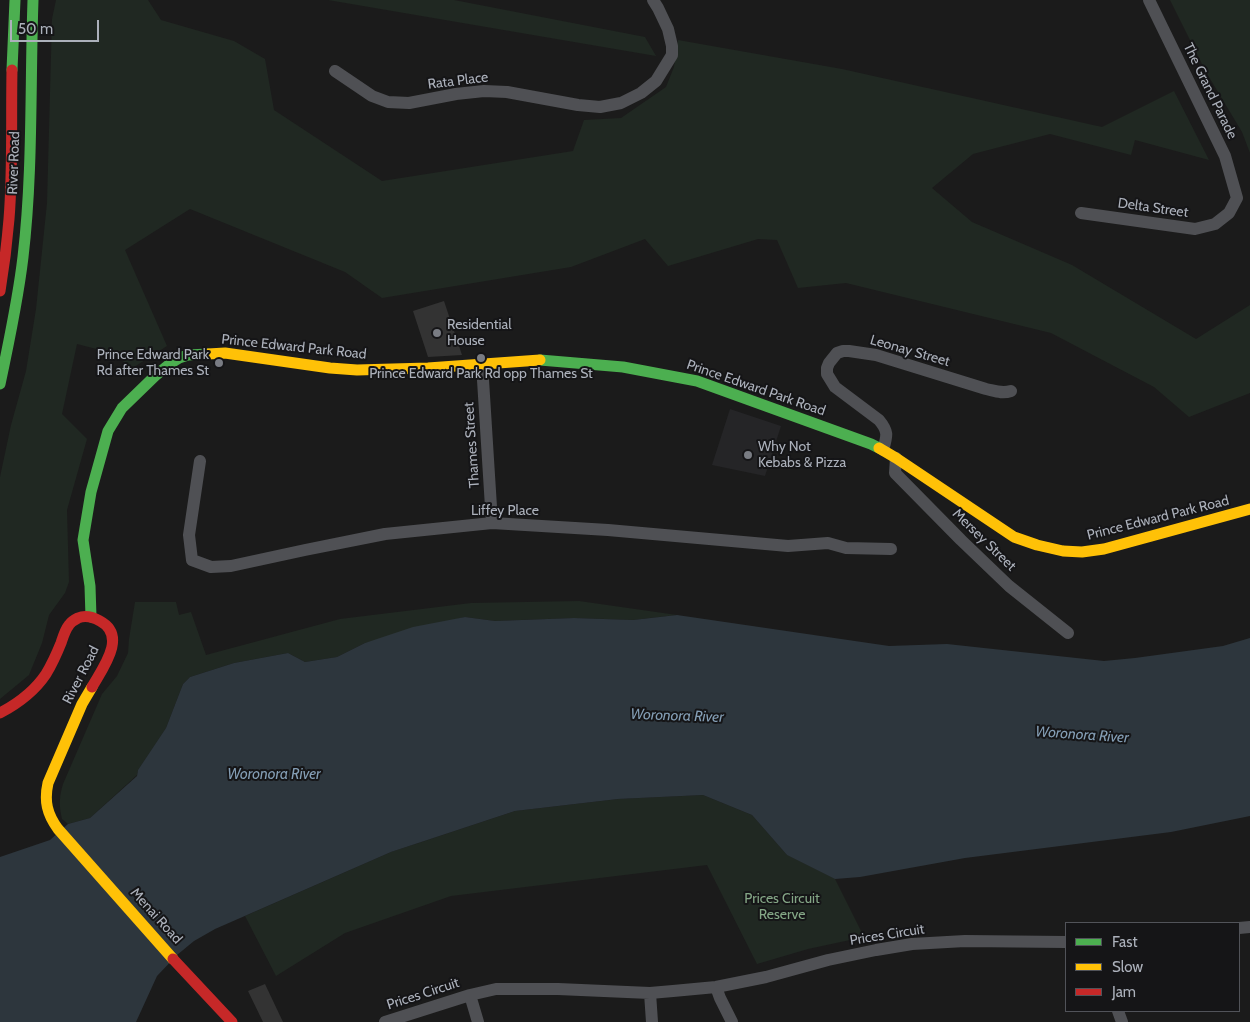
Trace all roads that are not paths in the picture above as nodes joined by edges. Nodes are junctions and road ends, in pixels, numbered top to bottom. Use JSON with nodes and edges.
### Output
{"nodes":[{"id":1,"x":15,"y":0,"type":"edge"},
{"id":2,"x":33,"y":0,"type":"edge"},
{"id":3,"x":653,"y":0,"type":"edge"},
{"id":4,"x":1150,"y":0,"type":"edge"},
{"id":5,"x":335,"y":70,"type":"dead end"},
{"id":6,"x":1237,"y":198,"type":"joint"},
{"id":7,"x":1081,"y":213,"type":"dead end"},
{"id":8,"x":0,"y":291,"type":"edge"},
{"id":9,"x":482,"y":364,"type":"junction"},
{"id":10,"x":0,"y":384,"type":"edge"},
{"id":11,"x":1011,"y":391,"type":"dead end"},
{"id":12,"x":883,"y":450,"type":"junction"},
{"id":13,"x":896,"y":458,"type":"junction"},
{"id":14,"x":200,"y":462,"type":"dead end"},
{"id":15,"x":1250,"y":509,"type":"edge"},
{"id":16,"x":492,"y":523,"type":"junction"},
{"id":17,"x":891,"y":549,"type":"dead end"},
{"id":18,"x":90,"y":586,"type":"junction"},
{"id":19,"x":91,"y":617,"type":"junction"},
{"id":20,"x":71,"y":623,"type":"junction"},
{"id":21,"x":107,"y":626,"type":"junction"},
{"id":22,"x":1068,"y":633,"type":"dead end"},
{"id":23,"x":0,"y":713,"type":"edge"},
{"id":24,"x":58,"y":829,"type":"joint"},
{"id":25,"x":1065,"y":942,"type":"edge"},
{"id":26,"x":716,"y":987,"type":"junction"},
{"id":27,"x":650,"y":993,"type":"junction"},
{"id":28,"x":470,"y":995,"type":"junction"},
{"id":29,"x":232,"y":1022,"type":"edge"},
{"id":30,"x":385,"y":1022,"type":"edge"},
{"id":31,"x":478,"y":1022,"type":"edge"},
{"id":32,"x":652,"y":1022,"type":"edge"},
{"id":33,"x":732,"y":1022,"type":"edge"}],
"edges":[{"from":1,"to":8,"type":"street","name":"River Road"},
{"from":2,"to":10,"type":"street","name":"River Road"},
{"from":3,"to":5,"type":"street","name":"Rata Place"},
{"from":4,"to":6,"type":"street","name":"The Grand Parade"},
{"from":6,"to":7,"type":"street","name":"Delta Street"},
{"from":9,"to":12,"type":"street","name":"Prince Edward Park Road"},
{"from":9,"to":16,"type":"street","name":"Thames Street"},
{"from":9,"to":18,"type":"street","name":"Prince Edward Park Road"},
{"from":11,"to":12,"type":"street","name":"Leonay Street"},
{"from":12,"to":13,"type":"street","name":"Prince Edward Park Road"},
{"from":13,"to":15,"type":"street","name":"Prince Edward Park Road"},
{"from":13,"to":22,"type":"street","name":"Mersey Street"},
{"from":14,"to":16,"type":"street","name":"Liffey Place"},
{"from":16,"to":17,"type":"street","name":"Liffey Place"},
{"from":18,"to":19,"type":"street","name":"Prince Edward Park Road"},
{"from":18,"to":20,"type":"street"},
{"from":18,"to":21,"type":"street","name":"River Road"},
{"from":19,"to":20,"type":"street"},
{"from":19,"to":21,"type":"street"},
{"from":20,"to":23,"type":"street"},
{"from":21,"to":24,"type":"street","name":"River Road"},
{"from":24,"to":29,"type":"street","name":"Menai Road"},
{"from":25,"to":26,"type":"street","name":"Prices Circuit"},
{"from":26,"to":27,"type":"street","name":"Prices Circuit"},
{"from":26,"to":33,"type":"street"},
{"from":27,"to":28,"type":"street","name":"Prices Circuit"},
{"from":27,"to":32,"type":"street"},
{"from":28,"to":30,"type":"street","name":"Prices Circuit"},
{"from":28,"to":31,"type":"street","name":"Prices Circuit"}]}
